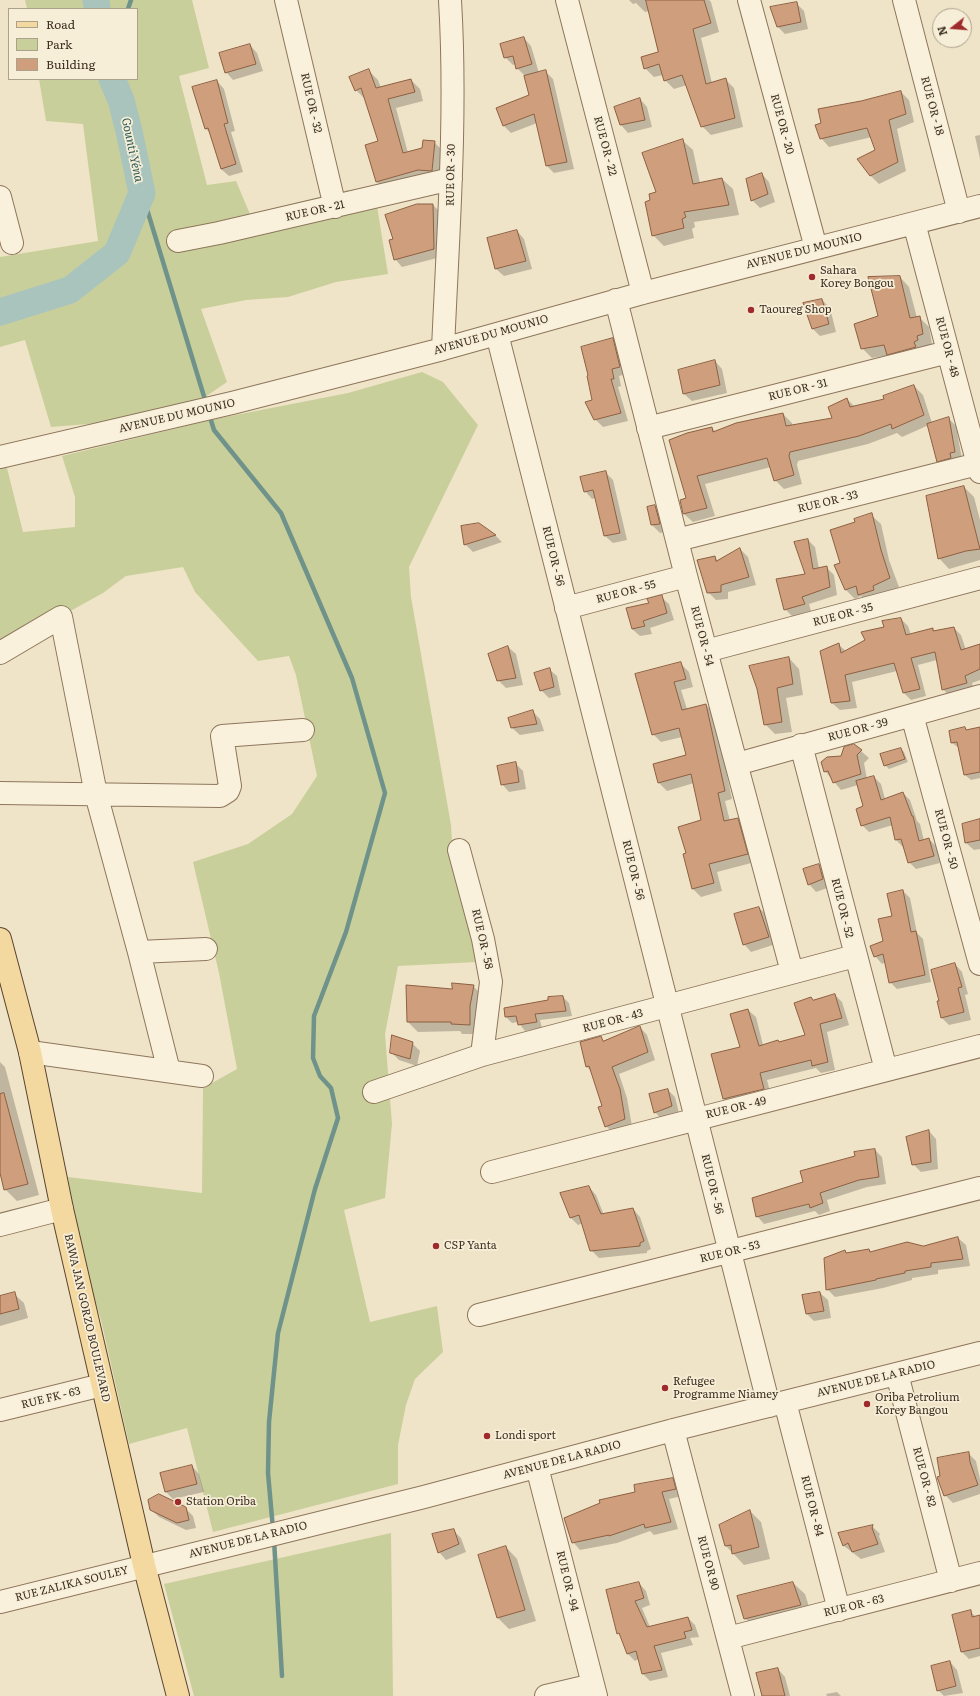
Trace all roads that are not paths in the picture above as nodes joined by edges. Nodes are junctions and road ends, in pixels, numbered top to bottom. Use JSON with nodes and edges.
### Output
{"nodes":[{"id":1,"x":286,"y":0,"type":"edge"},
{"id":2,"x":450,"y":0,"type":"edge"},
{"id":3,"x":567,"y":0,"type":"edge"},
{"id":4,"x":748,"y":0,"type":"edge"},
{"id":5,"x":904,"y":0,"type":"edge"},
{"id":6,"x":451,"y":179,"type":"junction"},
{"id":7,"x":0,"y":197,"type":"edge"},
{"id":8,"x":335,"y":207,"type":"junction"},
{"id":9,"x":970,"y":209,"type":"edge"},
{"id":10,"x":914,"y":223,"type":"junction"},
{"id":11,"x":178,"y":241,"type":"dead end"},
{"id":12,"x":12,"y":243,"type":"dead end"},
{"id":13,"x":816,"y":248,"type":"junction"},
{"id":14,"x":643,"y":292,"type":"junction"},
{"id":15,"x":616,"y":300,"type":"junction"},
{"id":16,"x":497,"y":334,"type":"junction"},
{"id":17,"x":442,"y":349,"type":"junction"},
{"id":18,"x":948,"y":352,"type":"junction"},
{"id":19,"x":648,"y":428,"type":"junction"},
{"id":20,"x":0,"y":457,"type":"edge"},
{"id":21,"x":979,"y":468,"type":"edge"},
{"id":22,"x":677,"y":540,"type":"junction"},
{"id":23,"x":686,"y":576,"type":"junction"},
{"id":24,"x":980,"y":578,"type":"edge"},
{"id":25,"x":566,"y":608,"type":"junction"},
{"id":26,"x":706,"y":651,"type":"junction"},
{"id":27,"x":0,"y":653,"type":"edge"},
{"id":28,"x":980,"y":696,"type":"edge"},
{"id":29,"x":912,"y":714,"type":"junction"},
{"id":30,"x":303,"y":730,"type":"dead end"},
{"id":31,"x":801,"y":745,"type":"junction"},
{"id":32,"x":737,"y":764,"type":"junction"},
{"id":33,"x":0,"y":793,"type":"edge"},
{"id":34,"x":96,"y":794,"type":"junction"},
{"id":35,"x":459,"y":850,"type":"dead end"},
{"id":36,"x":206,"y":949,"type":"dead end"},
{"id":37,"x":1,"y":950,"type":"edge"},
{"id":38,"x":139,"y":952,"type":"junction"},
{"id":39,"x":855,"y":956,"type":"junction"},
{"id":40,"x":980,"y":964,"type":"edge"},
{"id":41,"x":792,"y":972,"type":"junction"},
{"id":42,"x":667,"y":1006,"type":"junction"},
{"id":43,"x":980,"y":1046,"type":"edge"},
{"id":44,"x":30,"y":1052,"type":"junction"},
{"id":45,"x":482,"y":1055,"type":"junction"},
{"id":46,"x":886,"y":1070,"type":"junction"},
{"id":47,"x":169,"y":1071,"type":"junction"},
{"id":48,"x":202,"y":1076,"type":"dead end"},
{"id":49,"x":374,"y":1092,"type":"dead end"},
{"id":50,"x":696,"y":1119,"type":"junction"},
{"id":51,"x":492,"y":1172,"type":"dead end"},
{"id":52,"x":980,"y":1188,"type":"edge"},
{"id":53,"x":62,"y":1209,"type":"junction"},
{"id":54,"x":0,"y":1225,"type":"edge"},
{"id":55,"x":730,"y":1252,"type":"junction"},
{"id":56,"x":479,"y":1315,"type":"dead end"},
{"id":57,"x":980,"y":1353,"type":"edge"},
{"id":58,"x":896,"y":1374,"type":"junction"},
{"id":59,"x":102,"y":1385,"type":"junction"},
{"id":60,"x":777,"y":1404,"type":"junction"},
{"id":61,"x":0,"y":1410,"type":"edge"},
{"id":62,"x":673,"y":1430,"type":"junction"},
{"id":63,"x":538,"y":1467,"type":"junction"},
{"id":64,"x":144,"y":1566,"type":"junction"},
{"id":65,"x":980,"y":1573,"type":"edge"},
{"id":66,"x":951,"y":1581,"type":"junction"},
{"id":67,"x":0,"y":1602,"type":"edge"},
{"id":68,"x":839,"y":1610,"type":"junction"},
{"id":69,"x":728,"y":1638,"type":"junction"},
{"id":70,"x":595,"y":1690,"type":"edge"},
{"id":71,"x":178,"y":1696,"type":"edge"},
{"id":72,"x":546,"y":1696,"type":"edge"},
{"id":73,"x":743,"y":1696,"type":"edge"}],
"edges":[{"from":1,"to":8,"type":"street","name":"RUE OR - 32"},
{"from":2,"to":6,"type":"street","name":"RUE OR - 30"},
{"from":3,"to":14,"type":"street","name":"RUE OR - 22"},
{"from":4,"to":13,"type":"street","name":"RUE OR - 20"},
{"from":5,"to":9,"type":"street","name":"RUE OR - 18"},
{"from":6,"to":8,"type":"street","name":"RUE OR - 21"},
{"from":6,"to":17,"type":"street","name":"RUE OR - 30"},
{"from":7,"to":12,"type":"street"},
{"from":8,"to":11,"type":"street","name":"RUE OR - 21"},
{"from":9,"to":10,"type":"street","name":"AVENUE DU MOUNIO"},
{"from":10,"to":13,"type":"street","name":"AVENUE DU MOUNIO"},
{"from":10,"to":18,"type":"street","name":"RUE OR - 48"},
{"from":13,"to":14,"type":"street","name":"AVENUE DU MOUNIO"},
{"from":14,"to":15,"type":"street","name":"AVENUE DU MOUNIO"},
{"from":15,"to":16,"type":"street","name":"AVENUE DU MOUNIO"},
{"from":15,"to":19,"type":"street","name":"RUE OR - 54"},
{"from":16,"to":17,"type":"street","name":"AVENUE DU MOUNIO"},
{"from":16,"to":25,"type":"street","name":"RUE OR - 56"},
{"from":17,"to":20,"type":"street","name":"AVENUE DU MOUNIO"},
{"from":18,"to":19,"type":"street","name":"RUE OR - 31"},
{"from":18,"to":21,"type":"street","name":"RUE OR - 48"},
{"from":19,"to":22,"type":"street","name":"RUE OR - 54"},
{"from":21,"to":22,"type":"street","name":"RUE OR - 33"},
{"from":22,"to":23,"type":"street","name":"RUE OR - 54"},
{"from":23,"to":25,"type":"street","name":"RUE OR - 55"},
{"from":23,"to":26,"type":"street","name":"RUE OR - 54"},
{"from":24,"to":26,"type":"street","name":"RUE OR - 35"},
{"from":25,"to":42,"type":"street","name":"RUE OR - 56"},
{"from":26,"to":32,"type":"street","name":"RUE OR - 54"},
{"from":27,"to":34,"type":"street"},
{"from":28,"to":29,"type":"street","name":"RUE OR - 39"},
{"from":29,"to":31,"type":"street","name":"RUE OR - 39"},
{"from":29,"to":40,"type":"street","name":"RUE OR - 50"},
{"from":30,"to":34,"type":"street"},
{"from":31,"to":32,"type":"street","name":"RUE OR - 39"},
{"from":31,"to":39,"type":"street","name":"RUE OR - 52"},
{"from":32,"to":41,"type":"street","name":"RUE OR - 54"},
{"from":33,"to":34,"type":"street"},
{"from":34,"to":38,"type":"street"},
{"from":35,"to":45,"type":"street","name":"RUE OR - 58"},
{"from":36,"to":38,"type":"street"},
{"from":37,"to":44,"type":"main road","name":"BAWA JAN GORZO BOULEVARD"},
{"from":38,"to":47,"type":"street"},
{"from":39,"to":41,"type":"street","name":"RUE OR - 43"},
{"from":39,"to":46,"type":"street","name":"RUE OR - 52"},
{"from":41,"to":42,"type":"street","name":"RUE OR - 43"},
{"from":42,"to":45,"type":"street","name":"RUE OR - 43"},
{"from":42,"to":50,"type":"street","name":"RUE OR - 56"},
{"from":43,"to":46,"type":"street","name":"RUE OR - 49"},
{"from":44,"to":47,"type":"street"},
{"from":44,"to":53,"type":"main road","name":"BAWA JAN GORZO BOULEVARD"},
{"from":45,"to":49,"type":"street","name":"RUE OR - 43"},
{"from":46,"to":50,"type":"street","name":"RUE OR - 49"},
{"from":47,"to":48,"type":"street"},
{"from":50,"to":51,"type":"street","name":"RUE OR - 49"},
{"from":50,"to":55,"type":"street","name":"RUE OR - 56"},
{"from":52,"to":55,"type":"street","name":"RUE OR - 53"},
{"from":53,"to":54,"type":"street"},
{"from":53,"to":59,"type":"main road","name":"BAWA JAN GORZO BOULEVARD"},
{"from":55,"to":56,"type":"street","name":"RUE OR - 53"},
{"from":55,"to":60,"type":"street","name":"RUE OR - 56"},
{"from":57,"to":58,"type":"street","name":"AVENUE DE LA RADIO"},
{"from":58,"to":60,"type":"street","name":"AVENUE DE LA RADIO"},
{"from":58,"to":66,"type":"street","name":"RUE OR - 82"},
{"from":59,"to":61,"type":"street","name":"RUE FK - 63"},
{"from":59,"to":64,"type":"main road","name":"BAWA JAN GORZO BOULEVARD"},
{"from":60,"to":62,"type":"street","name":"AVENUE DE LA RADIO"},
{"from":60,"to":68,"type":"street","name":"RUE OR - 84"},
{"from":62,"to":63,"type":"street","name":"AVENUE DE LA RADIO"},
{"from":62,"to":69,"type":"street","name":"RUE OR 90"},
{"from":63,"to":64,"type":"street","name":"AVENUE DE LA RADIO"},
{"from":63,"to":70,"type":"street","name":"RUE OR - 94"},
{"from":64,"to":67,"type":"street","name":"RUE ZALIKA SOULEY"},
{"from":64,"to":71,"type":"main road","name":"BAWA JAN GORZO BOULEVARD"},
{"from":65,"to":66,"type":"street","name":"RUE OR - 63"},
{"from":66,"to":68,"type":"street","name":"RUE OR - 63"},
{"from":68,"to":69,"type":"street","name":"RUE OR - 63"},
{"from":69,"to":73,"type":"street","name":"RUE OR 90"},
{"from":70,"to":72,"type":"street"}]}
